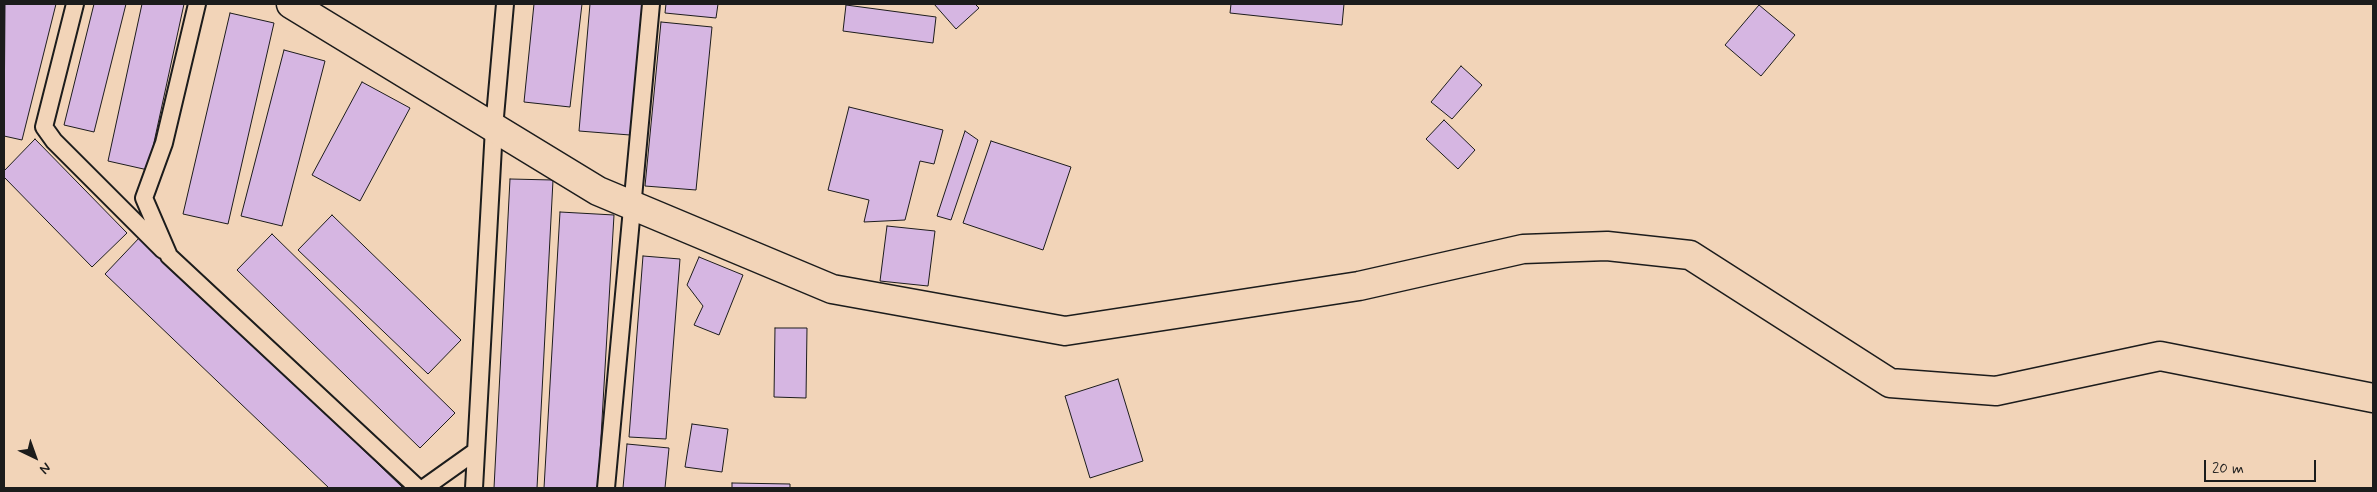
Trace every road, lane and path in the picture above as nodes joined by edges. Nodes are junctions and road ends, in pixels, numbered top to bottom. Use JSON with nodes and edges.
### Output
{"nodes":[{"id":1,"x":74,"y":4,"type":"edge"},
{"id":2,"x":197,"y":4,"type":"edge"},
{"id":3,"x":291,"y":4,"type":"edge"},
{"id":4,"x":505,"y":4,"type":"edge"},
{"id":5,"x":651,"y":4,"type":"edge"},
{"id":6,"x":494,"y":128,"type":"junction"},
{"id":7,"x":632,"y":205,"type":"junction"},
{"id":8,"x":169,"y":256,"type":"junction"},
{"id":9,"x":2373,"y":398,"type":"edge"},
{"id":10,"x":476,"y":451,"type":"junction"},
{"id":11,"x":418,"y":488,"type":"edge"},
{"id":12,"x":424,"y":488,"type":"edge"},
{"id":13,"x":474,"y":488,"type":"edge"},
{"id":14,"x":606,"y":488,"type":"edge"}],
"edges":[{"from":1,"to":8,"type":"lane"},
{"from":2,"to":8,"type":"lane"},
{"from":3,"to":6,"type":"street"},
{"from":4,"to":6,"type":"lane"},
{"from":5,"to":7,"type":"lane"},
{"from":6,"to":7,"type":"street"},
{"from":6,"to":10,"type":"lane"},
{"from":7,"to":9,"type":"street"},
{"from":7,"to":14,"type":"lane"},
{"from":8,"to":11,"type":"lane"},
{"from":10,"to":12,"type":"lane"},
{"from":10,"to":13,"type":"lane"}]}
